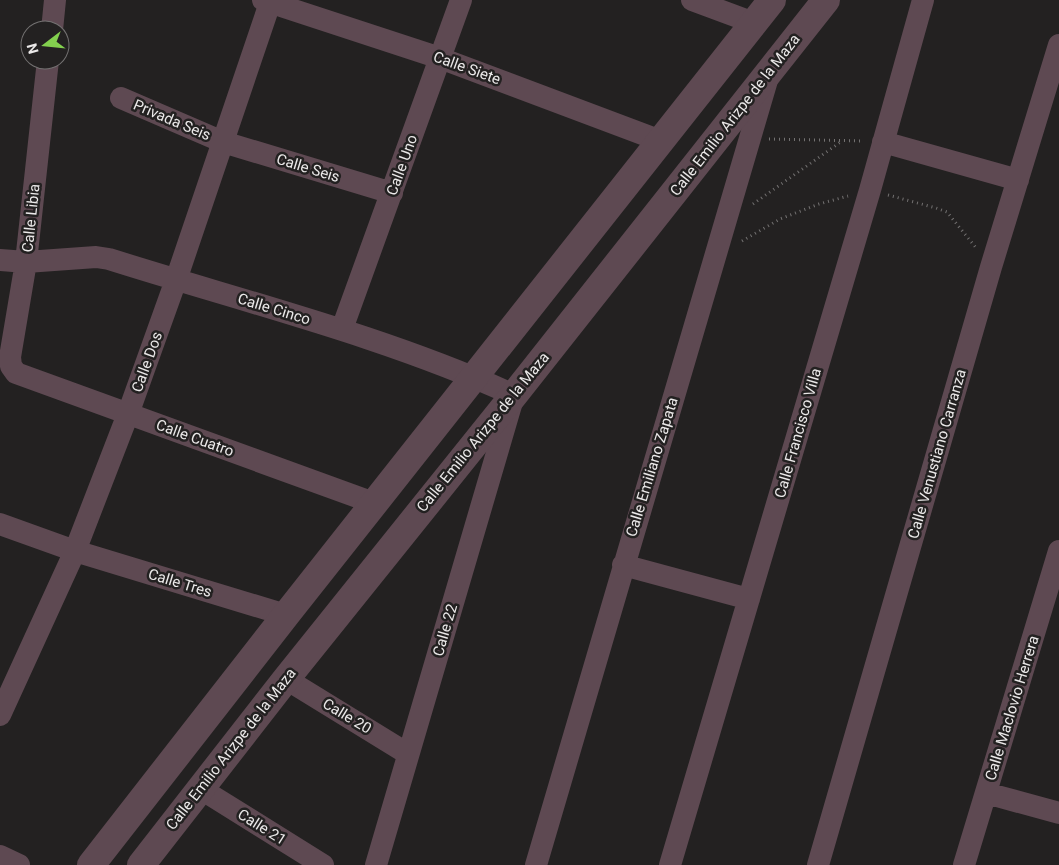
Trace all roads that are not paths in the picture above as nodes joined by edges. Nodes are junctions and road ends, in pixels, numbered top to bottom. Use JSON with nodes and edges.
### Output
{"nodes":[{"id":1,"x":55,"y":0,"type":"edge"},
{"id":2,"x":461,"y":0,"type":"edge"},
{"id":3,"x":692,"y":0,"type":"edge"},
{"id":4,"x":772,"y":0,"type":"edge"},
{"id":5,"x":826,"y":0,"type":"edge"},
{"id":6,"x":923,"y":0,"type":"edge"},
{"id":7,"x":268,"y":1,"type":"edge"},
{"id":8,"x":53,"y":20,"type":"edge"},
{"id":9,"x":754,"y":23,"type":"junction"},
{"id":10,"x":1059,"y":45,"type":"edge"},
{"id":11,"x":440,"y":58,"type":"junction"},
{"id":12,"x":47,"y":70,"type":"edge"},
{"id":13,"x":770,"y":70,"type":"junction"},
{"id":14,"x":1055,"y":73,"type":"edge"},
{"id":15,"x":121,"y":98,"type":"dead end"},
{"id":16,"x":661,"y":141,"type":"junction"},
{"id":17,"x":224,"y":142,"type":"junction"},
{"id":18,"x":883,"y":142,"type":"junction"},
{"id":19,"x":1018,"y":180,"type":"junction"},
{"id":20,"x":392,"y":193,"type":"junction"},
{"id":21,"x":0,"y":260,"type":"edge"},
{"id":22,"x":26,"y":262,"type":"junction"},
{"id":23,"x":176,"y":280,"type":"junction"},
{"id":24,"x":342,"y":329,"type":"junction"},
{"id":25,"x":16,"y":373,"type":"joint"},
{"id":26,"x":474,"y":377,"type":"junction"},
{"id":27,"x":514,"y":395,"type":"junction"},
{"id":28,"x":128,"y":414,"type":"junction"},
{"id":29,"x":374,"y":503,"type":"junction"},
{"id":30,"x":0,"y":524,"type":"edge"},
{"id":31,"x":75,"y":551,"type":"junction"},
{"id":32,"x":1059,"y":551,"type":"edge"},
{"id":33,"x":623,"y":564,"type":"junction"},
{"id":34,"x":749,"y":599,"type":"junction"},
{"id":35,"x":286,"y":615,"type":"junction"},
{"id":36,"x":286,"y":679,"type":"junction"},
{"id":37,"x":6,"y":684,"type":"edge"},
{"id":38,"x":0,"y":714,"type":"edge"},
{"id":39,"x":408,"y":754,"type":"junction"},
{"id":40,"x":201,"y":789,"type":"junction"},
{"id":41,"x":986,"y":793,"type":"junction"},
{"id":42,"x":1059,"y":813,"type":"edge"},
{"id":43,"x":0,"y":856,"type":"edge"},
{"id":44,"x":296,"y":857,"type":"edge"},
{"id":45,"x":19,"y":865,"type":"edge"},
{"id":46,"x":91,"y":865,"type":"edge"},
{"id":47,"x":141,"y":865,"type":"edge"},
{"id":48,"x":323,"y":865,"type":"edge"},
{"id":49,"x":376,"y":865,"type":"edge"},
{"id":50,"x":536,"y":865,"type":"edge"},
{"id":51,"x":670,"y":865,"type":"edge"},
{"id":52,"x":818,"y":865,"type":"edge"},
{"id":53,"x":964,"y":865,"type":"edge"}],
"edges":[{"from":1,"to":8,"type":"street"},
{"from":2,"to":11,"type":"street","name":"Calle Uno"},
{"from":3,"to":9,"type":"street"},
{"from":4,"to":9,"type":"street"},
{"from":5,"to":13,"type":"street","name":"Calle Emilio Arizpe de la Maza"},
{"from":6,"to":18,"type":"street","name":"Calle Francisco Villa"},
{"from":7,"to":11,"type":"street","name":"Calle Siete"},
{"from":7,"to":17,"type":"street","name":"Calle Dos"},
{"from":9,"to":16,"type":"street"},
{"from":10,"to":14,"type":"street","name":"Calle Venustiano Carranza"},
{"from":11,"to":16,"type":"street","name":"Calle Siete"},
{"from":11,"to":20,"type":"street","name":"Calle Uno"},
{"from":12,"to":22,"type":"street","name":"Calle Libia"},
{"from":13,"to":27,"type":"street","name":"Calle Emilio Arizpe de la Maza"},
{"from":13,"to":33,"type":"street","name":"Calle Emiliano Zapata"},
{"from":14,"to":19,"type":"street","name":"Calle Venustiano Carranza"},
{"from":15,"to":17,"type":"street","name":"Privada Seis"},
{"from":16,"to":26,"type":"street"},
{"from":17,"to":20,"type":"street","name":"Calle Seis"},
{"from":17,"to":23,"type":"street","name":"Calle Dos"},
{"from":18,"to":19,"type":"street"},
{"from":18,"to":34,"type":"street","name":"Calle Francisco Villa"},
{"from":19,"to":52,"type":"street","name":"Calle Venustiano Carranza"},
{"from":20,"to":24,"type":"street","name":"Calle Uno"},
{"from":21,"to":22,"type":"street","name":"Calle Cinco"},
{"from":22,"to":23,"type":"street","name":"Calle Cinco"},
{"from":22,"to":25,"type":"street","name":"Calle Libia"},
{"from":23,"to":24,"type":"street","name":"Calle Cinco"},
{"from":23,"to":28,"type":"street","name":"Calle Dos"},
{"from":24,"to":26,"type":"street","name":"Calle Cinco"},
{"from":25,"to":28,"type":"street","name":"Calle Cuatro"},
{"from":26,"to":27,"type":"street","name":"Calle Cinco"},
{"from":26,"to":29,"type":"street"},
{"from":27,"to":36,"type":"street","name":"Calle Emilio Arizpe de la Maza"},
{"from":27,"to":39,"type":"street","name":"Calle 22"},
{"from":28,"to":29,"type":"street","name":"Calle Cuatro"},
{"from":28,"to":31,"type":"street","name":"Calle Dos"},
{"from":29,"to":35,"type":"street"},
{"from":30,"to":31,"type":"street","name":"Calle Tres"},
{"from":31,"to":35,"type":"street","name":"Calle Tres"},
{"from":31,"to":37,"type":"street","name":"Calle Dos"},
{"from":32,"to":41,"type":"street","name":"Calle Maclovio Herrera"},
{"from":33,"to":34,"type":"street"},
{"from":33,"to":50,"type":"street","name":"Calle Emiliano Zapata"},
{"from":34,"to":51,"type":"street","name":"Calle Francisco Villa"},
{"from":35,"to":46,"type":"street"},
{"from":36,"to":39,"type":"street","name":"Calle 20"},
{"from":36,"to":40,"type":"street","name":"Calle Emilio Arizpe de la Maza"},
{"from":37,"to":38,"type":"street","name":"Calle Dos"},
{"from":39,"to":49,"type":"street","name":"Calle 22"},
{"from":40,"to":44,"type":"street","name":"Calle 21"},
{"from":40,"to":47,"type":"street","name":"Calle Emilio Arizpe de la Maza"},
{"from":41,"to":42,"type":"street"},
{"from":41,"to":53,"type":"street","name":"Calle Maclovio Herrera"},
{"from":43,"to":45,"type":"street"},
{"from":44,"to":48,"type":"street","name":"Calle 21"}]}
